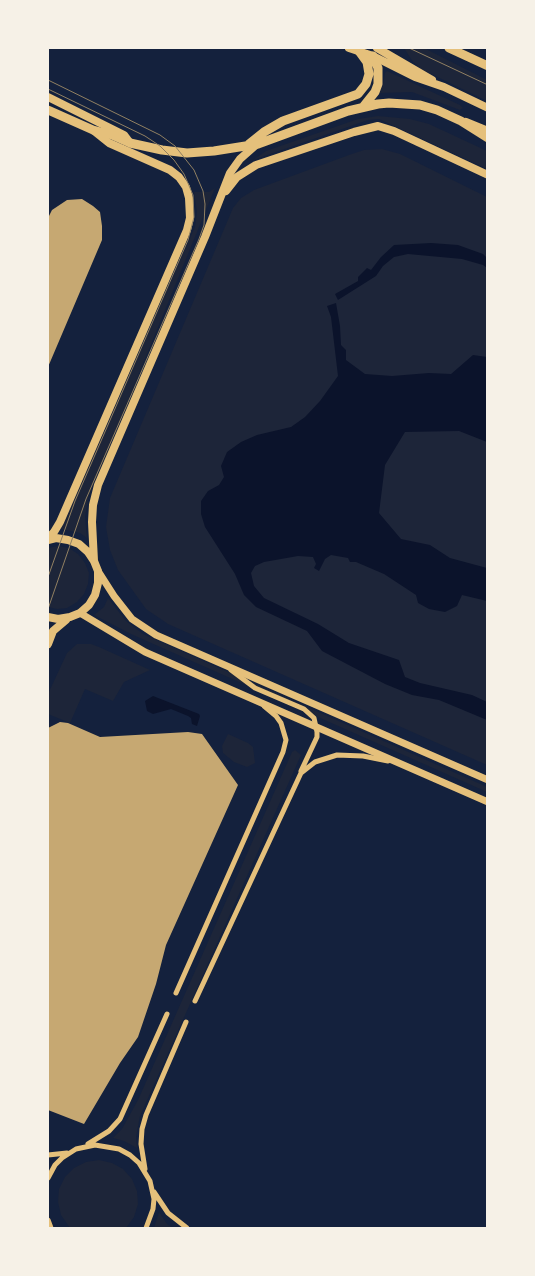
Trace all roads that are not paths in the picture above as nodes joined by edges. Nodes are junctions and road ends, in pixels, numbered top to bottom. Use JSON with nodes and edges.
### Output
{"nodes":[{"id":1,"x":349,"y":48,"type":"edge"},
{"id":2,"x":449,"y":48,"type":"edge"},
{"id":3,"x":359,"y":52,"type":"junction"},
{"id":4,"x":375,"y":52,"type":"edge"},
{"id":5,"x":488,"y":66,"type":"edge"},
{"id":6,"x":48,"y":97,"type":"edge"},
{"id":7,"x":363,"y":107,"type":"junction"},
{"id":8,"x":488,"y":108,"type":"edge"},
{"id":9,"x":48,"y":110,"type":"edge"},
{"id":10,"x":461,"y":121,"type":"junction"},
{"id":11,"x":93,"y":130,"type":"junction"},
{"id":12,"x":488,"y":130,"type":"edge"},
{"id":13,"x":488,"y":138,"type":"edge"},
{"id":14,"x":130,"y":143,"type":"junction"},
{"id":15,"x":258,"y":144,"type":"junction"},
{"id":16,"x":247,"y":146,"type":"junction"},
{"id":17,"x":488,"y":175,"type":"edge"},
{"id":18,"x":216,"y":210,"type":"junction"},
{"id":19,"x":48,"y":539,"type":"edge"},
{"id":20,"x":94,"y":561,"type":"junction"},
{"id":21,"x":98,"y":571,"type":"junction"},
{"id":22,"x":80,"y":613,"type":"junction"},
{"id":23,"x":70,"y":617,"type":"junction"},
{"id":24,"x":48,"y":618,"type":"edge"},
{"id":25,"x":48,"y":644,"type":"edge"},
{"id":26,"x":220,"y":663,"type":"junction"},
{"id":27,"x":256,"y":700,"type":"junction"},
{"id":28,"x":316,"y":727,"type":"junction"},
{"id":29,"x":398,"y":763,"type":"junction"},
{"id":30,"x":297,"y":779,"type":"junction"},
{"id":31,"x":488,"y":780,"type":"edge"},
{"id":32,"x":488,"y":802,"type":"edge"},
{"id":33,"x":176,"y":993,"type":"dead end"},
{"id":34,"x":195,"y":1001,"type":"dead end"},
{"id":35,"x":167,"y":1014,"type":"dead end"},
{"id":36,"x":186,"y":1022,"type":"dead end"},
{"id":37,"x":83,"y":1147,"type":"junction"},
{"id":38,"x":70,"y":1153,"type":"junction"},
{"id":39,"x":48,"y":1155,"type":"edge"},
{"id":40,"x":146,"y":1172,"type":"junction"},
{"id":41,"x":48,"y":1178,"type":"edge"},
{"id":42,"x":152,"y":1189,"type":"junction"},
{"id":43,"x":48,"y":1220,"type":"edge"},
{"id":44,"x":51,"y":1228,"type":"edge"},
{"id":45,"x":146,"y":1228,"type":"edge"},
{"id":46,"x":187,"y":1228,"type":"edge"}],
"edges":[{"from":1,"to":3,"type":"main road"},
{"from":2,"to":5,"type":"main road"},
{"from":3,"to":4,"type":"main road"},
{"from":3,"to":16,"type":"main road"},
{"from":4,"to":7,"type":"main road"},
{"from":4,"to":8,"type":"main road"},
{"from":6,"to":14,"type":"main road"},
{"from":7,"to":10,"type":"main road"},
{"from":7,"to":15,"type":"main road"},
{"from":9,"to":11,"type":"main road"},
{"from":10,"to":12,"type":"main road"},
{"from":10,"to":13,"type":"main road"},
{"from":11,"to":14,"type":"main road"},
{"from":11,"to":19,"type":"main road"},
{"from":14,"to":16,"type":"main road"},
{"from":15,"to":16,"type":"main road"},
{"from":15,"to":18,"type":"main road"},
{"from":17,"to":18,"type":"main road"},
{"from":18,"to":20,"type":"main road"},
{"from":19,"to":20,"type":"main road"},
{"from":20,"to":21,"type":"main road"},
{"from":21,"to":22,"type":"main road"},
{"from":21,"to":26,"type":"street"},
{"from":22,"to":23,"type":"main road"},
{"from":22,"to":27,"type":"street"},
{"from":23,"to":24,"type":"main road"},
{"from":23,"to":25,"type":"main road"},
{"from":26,"to":28,"type":"street"},
{"from":26,"to":31,"type":"street"},
{"from":27,"to":28,"type":"street"},
{"from":27,"to":33,"type":"street"},
{"from":28,"to":29,"type":"street"},
{"from":28,"to":30,"type":"street"},
{"from":29,"to":30,"type":"street"},
{"from":29,"to":32,"type":"street"},
{"from":30,"to":34,"type":"street"},
{"from":35,"to":37,"type":"street"},
{"from":36,"to":40,"type":"street"},
{"from":37,"to":38,"type":"street"},
{"from":37,"to":40,"type":"street"},
{"from":38,"to":39,"type":"street"},
{"from":38,"to":41,"type":"street"},
{"from":40,"to":42,"type":"street"},
{"from":42,"to":45,"type":"street"},
{"from":42,"to":46,"type":"street"},
{"from":43,"to":44,"type":"street"}]}
